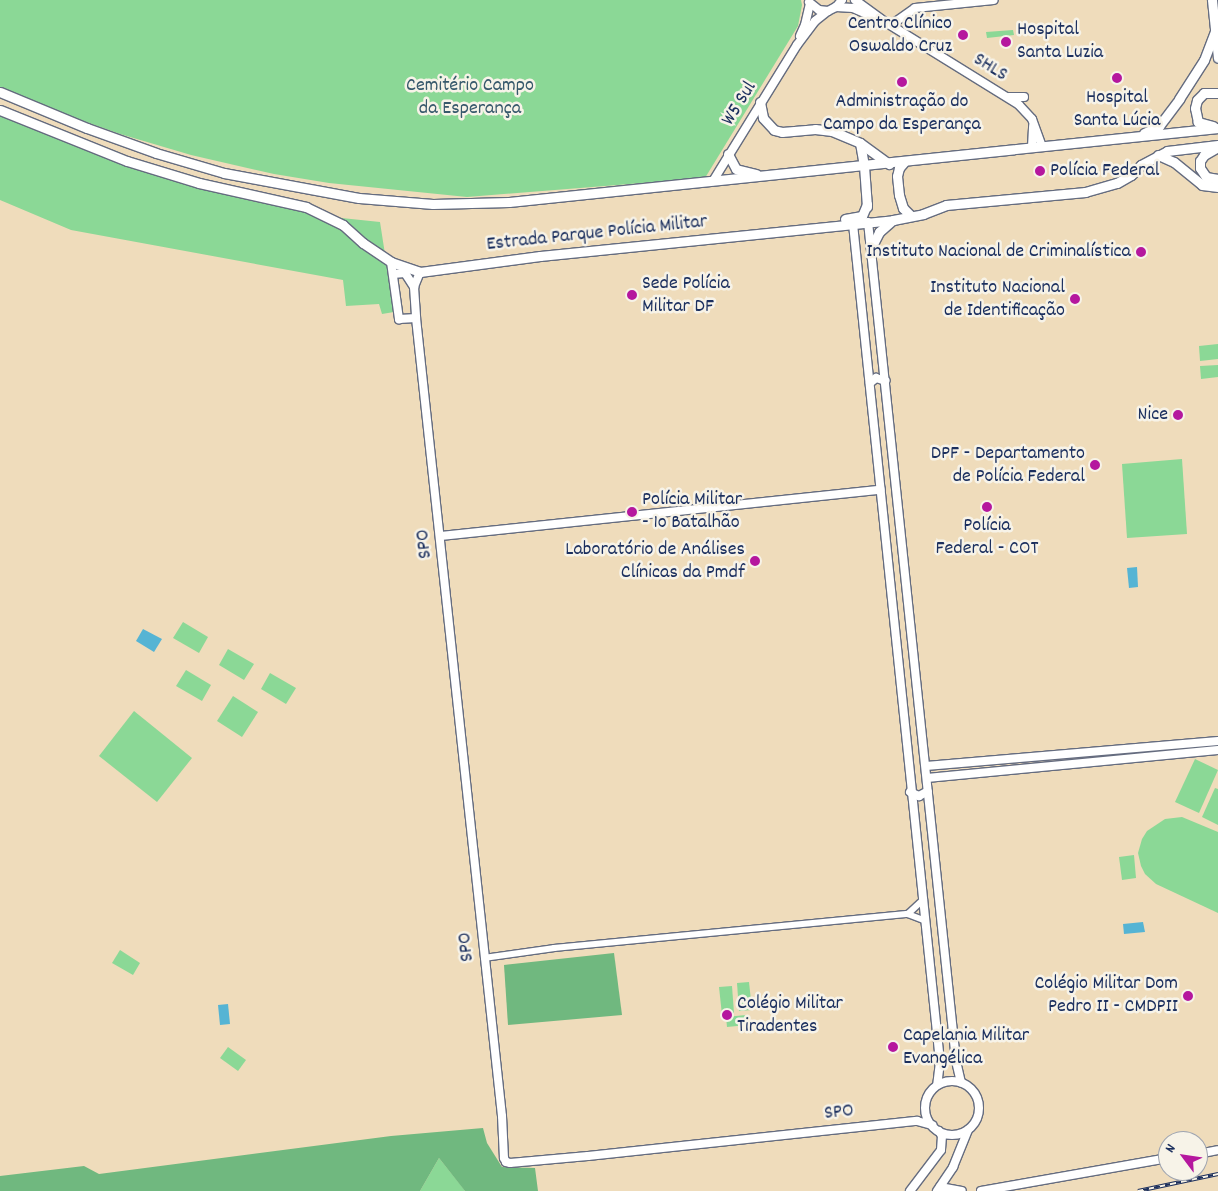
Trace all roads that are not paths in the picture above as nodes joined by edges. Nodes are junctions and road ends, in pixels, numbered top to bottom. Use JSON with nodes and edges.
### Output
{"nodes":[{"id":1,"x":842,"y":0,"type":"edge"},
{"id":2,"x":855,"y":0,"type":"edge"},
{"id":3,"x":994,"y":0,"type":"edge"},
{"id":4,"x":1212,"y":0,"type":"edge"},
{"id":5,"x":809,"y":2,"type":"edge"},
{"id":6,"x":836,"y":8,"type":"junction"},
{"id":7,"x":828,"y":11,"type":"junction"},
{"id":8,"x":907,"y":14,"type":"junction"},
{"id":9,"x":889,"y":24,"type":"junction"},
{"id":10,"x":1216,"y":29,"type":"junction"},
{"id":11,"x":899,"y":30,"type":"junction"},
{"id":12,"x":797,"y":45,"type":"junction"},
{"id":13,"x":1218,"y":58,"type":"edge"},
{"id":14,"x":0,"y":92,"type":"edge"},
{"id":15,"x":1218,"y":93,"type":"edge"},
{"id":16,"x":1007,"y":97,"type":"junction"},
{"id":17,"x":1024,"y":97,"type":"dead end"},
{"id":18,"x":760,"y":102,"type":"junction"},
{"id":19,"x":0,"y":110,"type":"edge"},
{"id":20,"x":1033,"y":124,"type":"junction"},
{"id":21,"x":1218,"y":127,"type":"edge"},
{"id":22,"x":1130,"y":138,"type":"junction"},
{"id":23,"x":860,"y":143,"type":"junction"},
{"id":24,"x":1042,"y":146,"type":"junction"},
{"id":25,"x":1218,"y":147,"type":"edge"},
{"id":26,"x":1032,"y":148,"type":"junction"},
{"id":27,"x":156,"y":153,"type":"junction"},
{"id":28,"x":728,"y":154,"type":"junction"},
{"id":29,"x":1158,"y":155,"type":"junction"},
{"id":30,"x":127,"y":161,"type":"junction"},
{"id":31,"x":904,"y":162,"type":"junction"},
{"id":32,"x":889,"y":164,"type":"junction"},
{"id":33,"x":864,"y":166,"type":"junction"},
{"id":34,"x":224,"y":173,"type":"junction"},
{"id":35,"x":761,"y":176,"type":"junction"},
{"id":36,"x":1218,"y":178,"type":"edge"},
{"id":37,"x":713,"y":181,"type":"junction"},
{"id":38,"x":199,"y":183,"type":"junction"},
{"id":39,"x":1218,"y":187,"type":"edge"},
{"id":40,"x":867,"y":204,"type":"junction"},
{"id":41,"x":911,"y":216,"type":"junction"},
{"id":42,"x":893,"y":220,"type":"junction"},
{"id":43,"x":868,"y":222,"type":"junction"},
{"id":44,"x":853,"y":224,"type":"junction"},
{"id":45,"x":747,"y":235,"type":"junction"},
{"id":46,"x":872,"y":246,"type":"junction"},
{"id":47,"x":391,"y":262,"type":"junction"},
{"id":48,"x":420,"y":272,"type":"junction"},
{"id":49,"x":393,"y":274,"type":"junction"},
{"id":50,"x":414,"y":287,"type":"junction"},
{"id":51,"x":416,"y":318,"type":"junction"},
{"id":52,"x":886,"y":381,"type":"junction"},
{"id":53,"x":870,"y":383,"type":"junction"},
{"id":54,"x":892,"y":442,"type":"junction"},
{"id":55,"x":876,"y":446,"type":"junction"},
{"id":56,"x":881,"y":490,"type":"junction"},
{"id":57,"x":440,"y":536,"type":"junction"},
{"id":58,"x":889,"y":566,"type":"junction"},
{"id":59,"x":905,"y":566,"type":"junction"},
{"id":60,"x":918,"y":705,"type":"junction"},
{"id":61,"x":903,"y":707,"type":"junction"},
{"id":62,"x":1207,"y":742,"type":"junction"},
{"id":63,"x":1218,"y":742,"type":"edge"},
{"id":64,"x":1124,"y":750,"type":"junction"},
{"id":65,"x":1218,"y":750,"type":"edge"},
{"id":66,"x":1209,"y":751,"type":"junction"},
{"id":67,"x":1042,"y":758,"type":"junction"},
{"id":68,"x":1126,"y":759,"type":"junction"},
{"id":69,"x":971,"y":763,"type":"junction"},
{"id":70,"x":926,"y":766,"type":"junction"},
{"id":71,"x":1042,"y":768,"type":"junction"},
{"id":72,"x":976,"y":774,"type":"junction"},
{"id":73,"x":927,"y":778,"type":"junction"},
{"id":74,"x":928,"y":790,"type":"junction"},
{"id":75,"x":910,"y":792,"type":"junction"},
{"id":76,"x":922,"y":900,"type":"junction"},
{"id":77,"x":908,"y":914,"type":"junction"},
{"id":78,"x":924,"y":920,"type":"junction"},
{"id":79,"x":484,"y":958,"type":"junction"},
{"id":80,"x":948,"y":970,"type":"junction"},
{"id":81,"x":931,"y":972,"type":"junction"},
{"id":82,"x":961,"y":1082,"type":"junction"},
{"id":83,"x":938,"y":1085,"type":"junction"},
{"id":84,"x":925,"y":1112,"type":"junction"},
{"id":85,"x":917,"y":1121,"type":"junction"},
{"id":86,"x":932,"y":1125,"type":"junction"},
{"id":87,"x":968,"y":1130,"type":"junction"},
{"id":88,"x":939,"y":1131,"type":"junction"},
{"id":89,"x":1158,"y":1160,"type":"edge"},
{"id":90,"x":938,"y":1189,"type":"edge"},
{"id":91,"x":910,"y":1191,"type":"edge"},
{"id":92,"x":962,"y":1191,"type":"edge"},
{"id":93,"x":981,"y":1191,"type":"edge"}],
"edges":[{"from":1,"to":6,"type":"street"},
{"from":2,"to":9,"type":"street","name":"SHLS"},
{"from":3,"to":8,"type":"street"},
{"from":4,"to":10,"type":"main road"},
{"from":5,"to":7,"type":"street"},
{"from":5,"to":12,"type":"street","name":"W5 Sul"},
{"from":6,"to":7,"type":"street"},
{"from":6,"to":9,"type":"street","name":"SHLS"},
{"from":7,"to":12,"type":"street","name":"W5 Sul"},
{"from":8,"to":9,"type":"street"},
{"from":8,"to":11,"type":"street"},
{"from":9,"to":11,"type":"street","name":"SHLS"},
{"from":10,"to":13,"type":"main road"},
{"from":10,"to":22,"type":"main road"},
{"from":11,"to":16,"type":"street","name":"SHLS"},
{"from":12,"to":18,"type":"street","name":"W5 Sul"},
{"from":14,"to":27,"type":"main road","name":"Estrada Parque Polícia Militar"},
{"from":15,"to":21,"type":"main road"},
{"from":16,"to":17,"type":"street"},
{"from":16,"to":20,"type":"street","name":"SHLS"},
{"from":18,"to":23,"type":"main road"},
{"from":18,"to":28,"type":"street","name":"W5 Sul"},
{"from":19,"to":30,"type":"main road","name":"Estrada Parque Polícia Militar"},
{"from":20,"to":24,"type":"street","name":"SHLS"},
{"from":20,"to":26,"type":"street"},
{"from":21,"to":22,"type":"main road","name":"Estrada Parque Polícia Militar"},
{"from":22,"to":24,"type":"main road","name":"Estrada Parque Polícia Militar"},
{"from":23,"to":32,"type":"main road"},
{"from":23,"to":33,"type":"main road"},
{"from":24,"to":26,"type":"main road","name":"Estrada Parque Polícia Militar"},
{"from":25,"to":29,"type":"main road","name":"Estrada Parque Polícia Militar"},
{"from":25,"to":36,"type":"main road"},
{"from":26,"to":31,"type":"main road","name":"Estrada Parque Polícia Militar"},
{"from":27,"to":30,"type":"main road"},
{"from":27,"to":34,"type":"main road","name":"Estrada Parque Polícia Militar"},
{"from":28,"to":35,"type":"main road"},
{"from":28,"to":37,"type":"street","name":"W5 Sul"},
{"from":29,"to":39,"type":"main road"},
{"from":29,"to":41,"type":"main road","name":"Estrada Parque Polícia Militar"},
{"from":30,"to":38,"type":"main road","name":"Estrada Parque Polícia Militar"},
{"from":31,"to":32,"type":"main road","name":"Estrada Parque Polícia Militar"},
{"from":31,"to":41,"type":"main road"},
{"from":32,"to":33,"type":"main road","name":"Estrada Parque Polícia Militar"},
{"from":33,"to":35,"type":"main road","name":"Estrada Parque Polícia Militar"},
{"from":33,"to":40,"type":"main road"},
{"from":34,"to":37,"type":"main road","name":"Estrada Parque Polícia Militar"},
{"from":34,"to":38,"type":"main road"},
{"from":35,"to":37,"type":"main road","name":"Estrada Parque Polícia Militar"},
{"from":38,"to":47,"type":"main road","name":"Estrada Parque Polícia Militar"},
{"from":40,"to":43,"type":"main road"},
{"from":40,"to":45,"type":"main road"},
{"from":41,"to":42,"type":"main road","name":"Estrada Parque Polícia Militar"},
{"from":42,"to":43,"type":"main road","name":"Estrada Parque Polícia Militar"},
{"from":42,"to":46,"type":"main road"},
{"from":43,"to":44,"type":"main road","name":"Estrada Parque Polícia Militar"},
{"from":43,"to":46,"type":"street"},
{"from":44,"to":45,"type":"main road","name":"Estrada Parque Polícia Militar"},
{"from":44,"to":53,"type":"street"},
{"from":45,"to":48,"type":"main road","name":"Estrada Parque Polícia Militar"},
{"from":46,"to":52,"type":"street"},
{"from":47,"to":48,"type":"main road","name":"Estrada Parque Polícia Militar"},
{"from":47,"to":49,"type":"street"},
{"from":48,"to":50,"type":"street","name":"SPO"},
{"from":49,"to":50,"type":"street"},
{"from":49,"to":51,"type":"street"},
{"from":50,"to":51,"type":"street","name":"SPO"},
{"from":51,"to":57,"type":"street","name":"SPO"},
{"from":52,"to":53,"type":"street"},
{"from":52,"to":54,"type":"street"},
{"from":53,"to":55,"type":"street"},
{"from":54,"to":55,"type":"street"},
{"from":54,"to":59,"type":"street"},
{"from":55,"to":56,"type":"street"},
{"from":56,"to":57,"type":"street"},
{"from":56,"to":58,"type":"street"},
{"from":57,"to":79,"type":"street","name":"SPO"},
{"from":58,"to":59,"type":"street"},
{"from":58,"to":61,"type":"street"},
{"from":59,"to":60,"type":"street"},
{"from":60,"to":61,"type":"street"},
{"from":60,"to":70,"type":"street"},
{"from":61,"to":75,"type":"street"},
{"from":62,"to":63,"type":"street"},
{"from":62,"to":64,"type":"street"},
{"from":62,"to":66,"type":"street"},
{"from":64,"to":67,"type":"street"},
{"from":64,"to":68,"type":"street"},
{"from":65,"to":66,"type":"street"},
{"from":66,"to":68,"type":"street"},
{"from":67,"to":69,"type":"street"},
{"from":67,"to":71,"type":"street"},
{"from":68,"to":71,"type":"street"},
{"from":69,"to":70,"type":"street"},
{"from":69,"to":72,"type":"street"},
{"from":70,"to":73,"type":"street"},
{"from":71,"to":72,"type":"street"},
{"from":72,"to":73,"type":"street"},
{"from":73,"to":74,"type":"street"},
{"from":74,"to":75,"type":"street"},
{"from":74,"to":80,"type":"street"},
{"from":75,"to":76,"type":"street"},
{"from":76,"to":77,"type":"street"},
{"from":76,"to":78,"type":"street"},
{"from":77,"to":78,"type":"street"},
{"from":77,"to":79,"type":"street"},
{"from":78,"to":81,"type":"street"},
{"from":79,"to":85,"type":"street","name":"SPO"},
{"from":80,"to":81,"type":"street"},
{"from":80,"to":82,"type":"street"},
{"from":81,"to":83,"type":"street"},
{"from":82,"to":83,"type":"street"},
{"from":82,"to":87,"type":"street"},
{"from":83,"to":84,"type":"street"},
{"from":84,"to":85,"type":"street"},
{"from":84,"to":86,"type":"street"},
{"from":85,"to":86,"type":"street","name":"SPO"},
{"from":86,"to":88,"type":"street"},
{"from":87,"to":88,"type":"street"},
{"from":87,"to":90,"type":"street"},
{"from":88,"to":91,"type":"street"},
{"from":89,"to":93,"type":"street"},
{"from":90,"to":92,"type":"street"}]}
